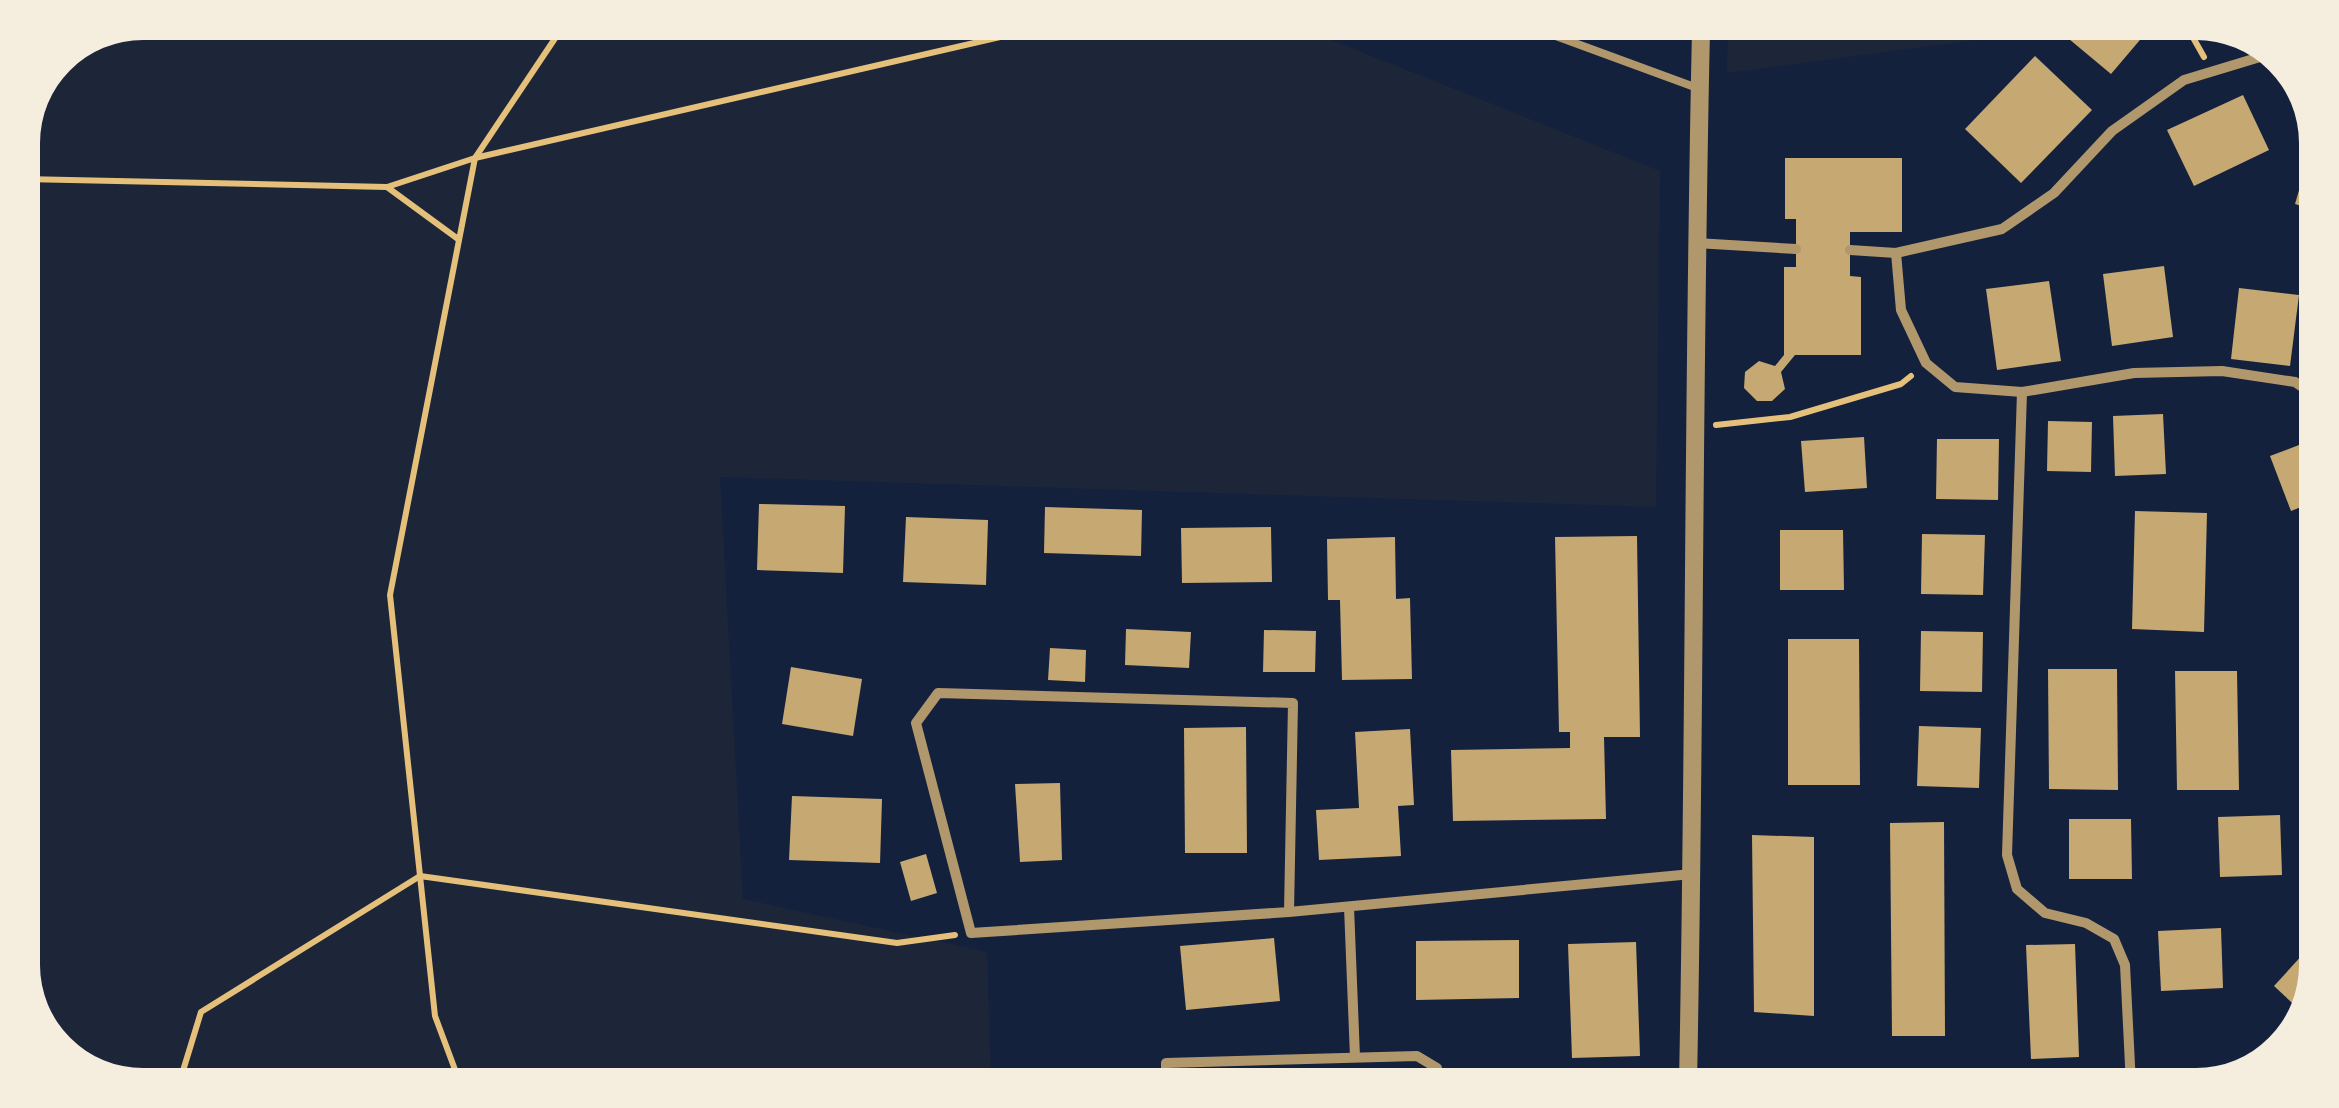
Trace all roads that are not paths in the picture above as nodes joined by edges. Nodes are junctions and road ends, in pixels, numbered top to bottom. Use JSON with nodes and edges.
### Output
{"nodes":[{"id":1,"x":1567,"y":40,"type":"edge"},
{"id":2,"x":1701,"y":40,"type":"edge"},
{"id":3,"x":2255,"y":59,"type":"edge"},
{"id":4,"x":1700,"y":89,"type":"junction"},
{"id":5,"x":1696,"y":243,"type":"junction"},
{"id":6,"x":1796,"y":248,"type":"dead end"},
{"id":7,"x":1850,"y":250,"type":"dead end"},
{"id":8,"x":1896,"y":253,"type":"junction"},
{"id":9,"x":2299,"y":385,"type":"edge"},
{"id":10,"x":2022,"y":392,"type":"junction"},
{"id":11,"x":1692,"y":874,"type":"junction"},
{"id":12,"x":1349,"y":907,"type":"junction"},
{"id":13,"x":1290,"y":912,"type":"junction"},
{"id":14,"x":1355,"y":1057,"type":"junction"},
{"id":15,"x":1166,"y":1068,"type":"edge"},
{"id":16,"x":1436,"y":1068,"type":"edge"},
{"id":17,"x":1688,"y":1068,"type":"edge"},
{"id":18,"x":2130,"y":1068,"type":"edge"}],
"edges":[{"from":1,"to":4,"type":"lane"},
{"from":2,"to":4,"type":"street"},
{"from":3,"to":8,"type":"street"},
{"from":4,"to":5,"type":"street"},
{"from":5,"to":6,"type":"street"},
{"from":5,"to":11,"type":"street"},
{"from":7,"to":8,"type":"street"},
{"from":8,"to":10,"type":"street"},
{"from":9,"to":10,"type":"street"},
{"from":10,"to":18,"type":"street"},
{"from":11,"to":12,"type":"street"},
{"from":11,"to":17,"type":"street"},
{"from":12,"to":13,"type":"street"},
{"from":12,"to":14,"type":"street"},
{"from":13,"to":13,"type":"street"},
{"from":14,"to":15,"type":"street"},
{"from":14,"to":16,"type":"street"}]}
